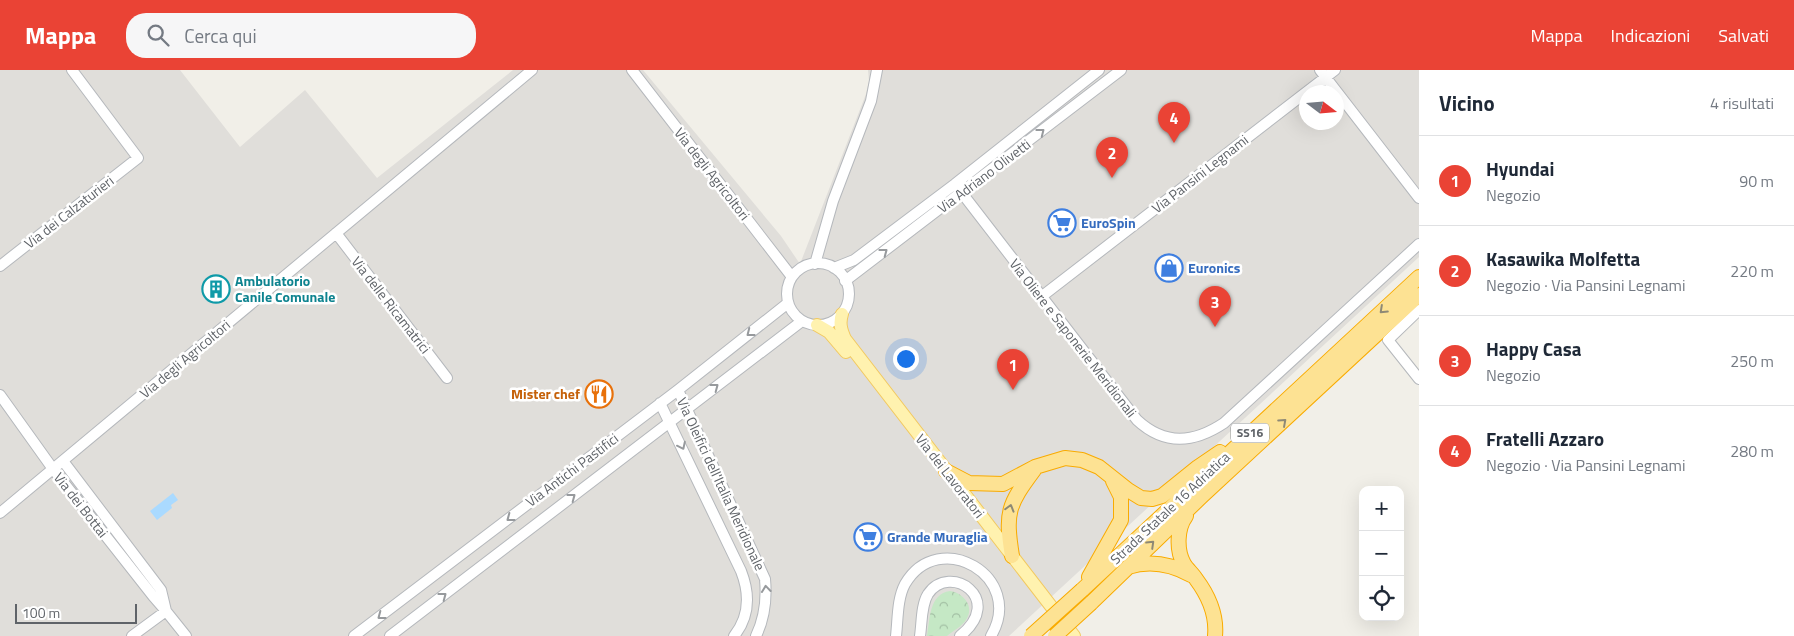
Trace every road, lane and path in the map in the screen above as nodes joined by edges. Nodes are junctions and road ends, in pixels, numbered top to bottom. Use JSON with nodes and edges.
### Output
{"nodes":[{"id":1,"x":72,"y":70,"type":"edge"},
{"id":2,"x":532,"y":70,"type":"edge"},
{"id":3,"x":632,"y":70,"type":"edge"},
{"id":4,"x":876,"y":70,"type":"edge"},
{"id":5,"x":1099,"y":70,"type":"edge"},
{"id":6,"x":1122,"y":70,"type":"edge"},
{"id":7,"x":1335,"y":70,"type":"edge"},
{"id":8,"x":1323,"y":74,"type":"edge"},
{"id":9,"x":954,"y":184,"type":"junction"},
{"id":10,"x":962,"y":193,"type":"junction"},
{"id":11,"x":1419,"y":198,"type":"edge"},
{"id":12,"x":336,"y":233,"type":"junction"},
{"id":13,"x":1419,"y":244,"type":"edge"},
{"id":14,"x":815,"y":264,"type":"junction"},
{"id":15,"x":0,"y":266,"type":"edge"},
{"id":16,"x":834,"y":268,"type":"junction"},
{"id":17,"x":792,"y":277,"type":"junction"},
{"id":18,"x":1419,"y":277,"type":"edge"},
{"id":19,"x":846,"y":281,"type":"junction"},
{"id":20,"x":1419,"y":295,"type":"edge"},
{"id":21,"x":1041,"y":297,"type":"junction"},
{"id":22,"x":788,"y":303,"type":"junction"},
{"id":23,"x":1419,"y":310,"type":"edge"},
{"id":24,"x":842,"y":314,"type":"junction"},
{"id":25,"x":802,"y":321,"type":"junction"},
{"id":26,"x":817,"y":325,"type":"junction"},
{"id":27,"x":842,"y":342,"type":"junction"},
{"id":28,"x":447,"y":378,"type":"dead end"},
{"id":29,"x":1419,"y":379,"type":"edge"},
{"id":30,"x":678,"y":390,"type":"junction"},
{"id":31,"x":0,"y":395,"type":"edge"},
{"id":32,"x":660,"y":403,"type":"junction"},
{"id":33,"x":687,"y":409,"type":"junction"},
{"id":34,"x":670,"y":422,"type":"junction"},
{"id":35,"x":1254,"y":429,"type":"junction"},
{"id":36,"x":63,"y":461,"type":"junction"},
{"id":37,"x":1035,"y":468,"type":"junction"},
{"id":38,"x":53,"y":469,"type":"junction"},
{"id":39,"x":946,"y":471,"type":"junction"},
{"id":40,"x":1110,"y":476,"type":"junction"},
{"id":41,"x":1202,"y":496,"type":"junction"},
{"id":42,"x":0,"y":513,"type":"edge"},
{"id":43,"x":1012,"y":556,"type":"junction"},
{"id":44,"x":1127,"y":568,"type":"junction"},
{"id":45,"x":1200,"y":584,"type":"junction"},
{"id":46,"x":1082,"y":590,"type":"junction"},
{"id":47,"x":166,"y":610,"type":"junction"},
{"id":48,"x":132,"y":636,"type":"edge"},
{"id":49,"x":186,"y":636,"type":"edge"},
{"id":50,"x":354,"y":636,"type":"edge"},
{"id":51,"x":390,"y":636,"type":"edge"},
{"id":52,"x":734,"y":636,"type":"edge"},
{"id":53,"x":756,"y":636,"type":"edge"},
{"id":54,"x":896,"y":636,"type":"edge"},
{"id":55,"x":920,"y":636,"type":"edge"},
{"id":56,"x":960,"y":636,"type":"edge"},
{"id":57,"x":991,"y":636,"type":"edge"},
{"id":58,"x":1031,"y":636,"type":"edge"},
{"id":59,"x":1055,"y":636,"type":"edge"},
{"id":60,"x":1065,"y":636,"type":"edge"},
{"id":61,"x":1074,"y":636,"type":"edge"},
{"id":62,"x":1215,"y":636,"type":"edge"}],
"edges":[{"from":1,"to":15,"type":"street","name":"Via dei Calzaturieri"},
{"from":2,"to":12,"type":"street","name":"Via degli Agricoltori"},
{"from":3,"to":17,"type":"street","name":"Via degli Agricoltori"},
{"from":4,"to":14,"type":"street"},
{"from":5,"to":9,"type":"street","name":"Via Adriano Olivetti"},
{"from":10,"to":6,"type":"street","name":"Via Adriano Olivetti","one_way":true},
{"from":7,"to":8,"type":"street","name":"Via Pansini Legnami"},
{"from":8,"to":11,"type":"street"},
{"from":8,"to":21,"type":"street","name":"Via Pansini Legnami"},
{"from":9,"to":10,"type":"street","name":"Via Oliere e Saponerie Meridionali"},
{"from":9,"to":16,"type":"street","name":"Via Adriano Olivetti"},
{"from":19,"to":10,"type":"street","name":"Via Adriano Olivetti","one_way":true},
{"from":10,"to":21,"type":"street","name":"Via Oliere e Saponerie Meridionali"},
{"from":12,"to":28,"type":"street","name":"Via delle Ricamatrici"},
{"from":12,"to":36,"type":"street","name":"Via degli Agricoltori"},
{"from":13,"to":21,"type":"street","name":"Via Oliere e Saponerie Meridionali"},
{"from":14,"to":16,"type":"street"},
{"from":14,"to":17,"type":"street"},
{"from":16,"to":19,"type":"street"},
{"from":17,"to":22,"type":"street"},
{"from":18,"to":35,"type":"highway","name":"Strada Statale 16 Adriatica","number":"SS16","one_way":true},
{"from":19,"to":24,"type":"street"},
{"from":41,"to":20,"type":"highway","name":"Strada Statale 16 Adriatica","number":"SS16","one_way":true},
{"from":22,"to":25,"type":"street"},
{"from":22,"to":30,"type":"street","name":"Via Antichi Pastifici","one_way":true},
{"from":23,"to":29,"type":"street"},
{"from":24,"to":26,"type":"street"},
{"from":24,"to":27,"type":"main road"},
{"from":25,"to":26,"type":"street"},
{"from":33,"to":25,"type":"street","name":"Via Antichi Pastifici","one_way":true},
{"from":26,"to":27,"type":"main road"},
{"from":27,"to":39,"type":"main road","name":"Via dei Lavoratori"},
{"from":27,"to":60,"type":"main road","name":"Via dei Lavoratori"},
{"from":30,"to":32,"type":"street","name":"Via Antichi Pastifici"},
{"from":30,"to":33,"type":"street","name":"Via Oleifici dell'Italia Meridionale"},
{"from":31,"to":38,"type":"street","name":"Via dei Bottai"},
{"from":32,"to":34,"type":"street","name":"Via Oleifici dell'Italia Meridionale"},
{"from":32,"to":50,"type":"street","name":"Via Antichi Pastifici","one_way":true},
{"from":33,"to":34,"type":"street","name":"Via Antichi Pastifici"},
{"from":53,"to":33,"type":"street","name":"Via Oleifici dell'Italia Meridionale","one_way":true},
{"from":51,"to":34,"type":"street","name":"Via Antichi Pastifici","one_way":true},
{"from":34,"to":52,"type":"street","name":"Via Oleifici dell'Italia Meridionale","one_way":true},
{"from":35,"to":40,"type":"highway"},
{"from":35,"to":46,"type":"highway","name":"Strada Statale 16 Adriatica","number":"SS16"},
{"from":36,"to":38,"type":"street","name":"Via degli Agricoltori"},
{"from":36,"to":47,"type":"street","name":"Via dei Bottai"},
{"from":37,"to":39,"type":"highway"},
{"from":37,"to":40,"type":"highway"},
{"from":43,"to":37,"type":"highway","one_way":true},
{"from":38,"to":42,"type":"street","name":"Via degli Agricoltori"},
{"from":38,"to":47,"type":"street","name":"Via dei Bottai"},
{"from":39,"to":43,"type":"main road","name":"Via dei Lavoratori"},
{"from":40,"to":46,"type":"highway"},
{"from":44,"to":41,"type":"highway","name":"Strada Statale 16 Adriatica","number":"SS16","one_way":true},
{"from":41,"to":45,"type":"highway"},
{"from":43,"to":61,"type":"main road","name":"Via dei Lavoratori"},
{"from":44,"to":45,"type":"highway"},
{"from":44,"to":59,"type":"highway","name":"Strada Statale 16 Adriatica","number":"SS16","bridge":true},
{"from":45,"to":62,"type":"highway"},
{"from":46,"to":58,"type":"highway","name":"Strada Statale 16 Adriatica","number":"SS16","bridge":true},
{"from":47,"to":48,"type":"street"},
{"from":47,"to":49,"type":"street","name":"Via dei Bottai"},
{"from":54,"to":57,"type":"street"},
{"from":55,"to":56,"type":"street"}]}
